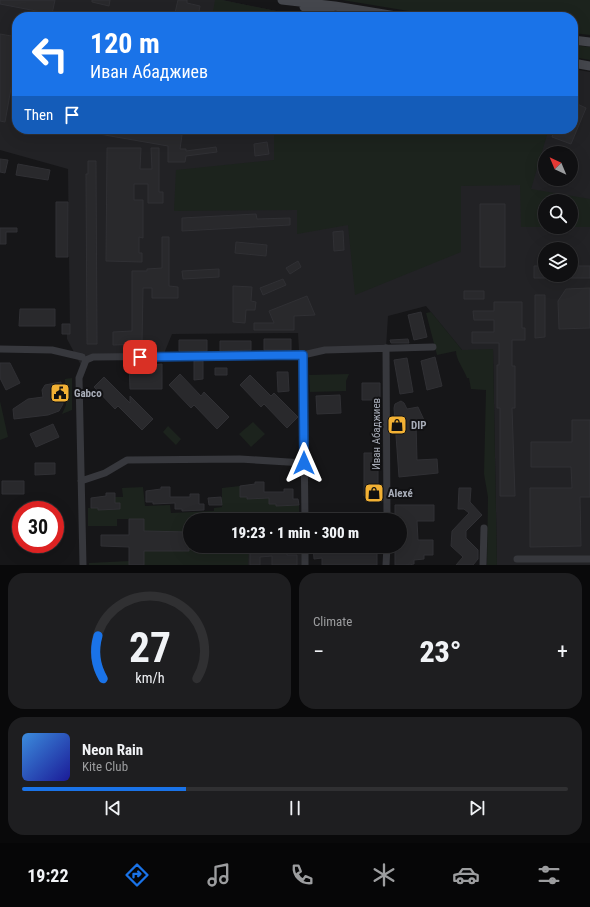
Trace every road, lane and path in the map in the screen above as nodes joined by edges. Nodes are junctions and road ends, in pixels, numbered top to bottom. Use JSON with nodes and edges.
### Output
{"nodes":[{"id":1,"x":282,"y":0,"type":"edge"},
{"id":2,"x":324,"y":12,"type":"edge"},
{"id":3,"x":372,"y":12,"type":"edge"},
{"id":4,"x":578,"y":41,"type":"edge"},
{"id":5,"x":590,"y":42,"type":"edge"},
{"id":6,"x":578,"y":64,"type":"edge"},
{"id":7,"x":590,"y":66,"type":"edge"},
{"id":8,"x":433,"y":347,"type":"dead end"},
{"id":9,"x":386,"y":348,"type":"junction"},
{"id":10,"x":0,"y":349,"type":"edge"},
{"id":11,"x":303,"y":355,"type":"junction"},
{"id":12,"x":82,"y":357,"type":"dead end"},
{"id":13,"x":304,"y":463,"type":"junction"},
{"id":14,"x":81,"y":481,"type":"junction"},
{"id":15,"x":305,"y":513,"type":"edge"},
{"id":16,"x":387,"y":513,"type":"edge"},
{"id":17,"x":484,"y":528,"type":"dead end"},
{"id":18,"x":305,"y":553,"type":"edge"},
{"id":19,"x":387,"y":553,"type":"edge"},
{"id":20,"x":517,"y":559,"type":"dead end"},
{"id":21,"x":590,"y":559,"type":"edge"},
{"id":22,"x":83,"y":565,"type":"edge"},
{"id":23,"x":305,"y":565,"type":"edge"},
{"id":24,"x":386,"y":565,"type":"edge"},
{"id":25,"x":483,"y":565,"type":"edge"}],
"edges":[{"from":1,"to":2,"type":"main road"},
{"from":1,"to":3,"type":"main road"},
{"from":4,"to":5,"type":"main road"},
{"from":6,"to":7,"type":"main road"},
{"from":8,"to":9,"type":"street"},
{"from":9,"to":11,"type":"street"},
{"from":9,"to":16,"type":"street","name":"Иван Абаджиев"},
{"from":10,"to":12,"type":"street"},
{"from":11,"to":13,"type":"street"},
{"from":11,"to":14,"type":"street"},
{"from":13,"to":14,"type":"street"},
{"from":13,"to":15,"type":"street"},
{"from":14,"to":22,"type":"street"},
{"from":17,"to":25,"type":"street"},
{"from":18,"to":23,"type":"street"},
{"from":19,"to":24,"type":"street"},
{"from":20,"to":21,"type":"street"}]}
